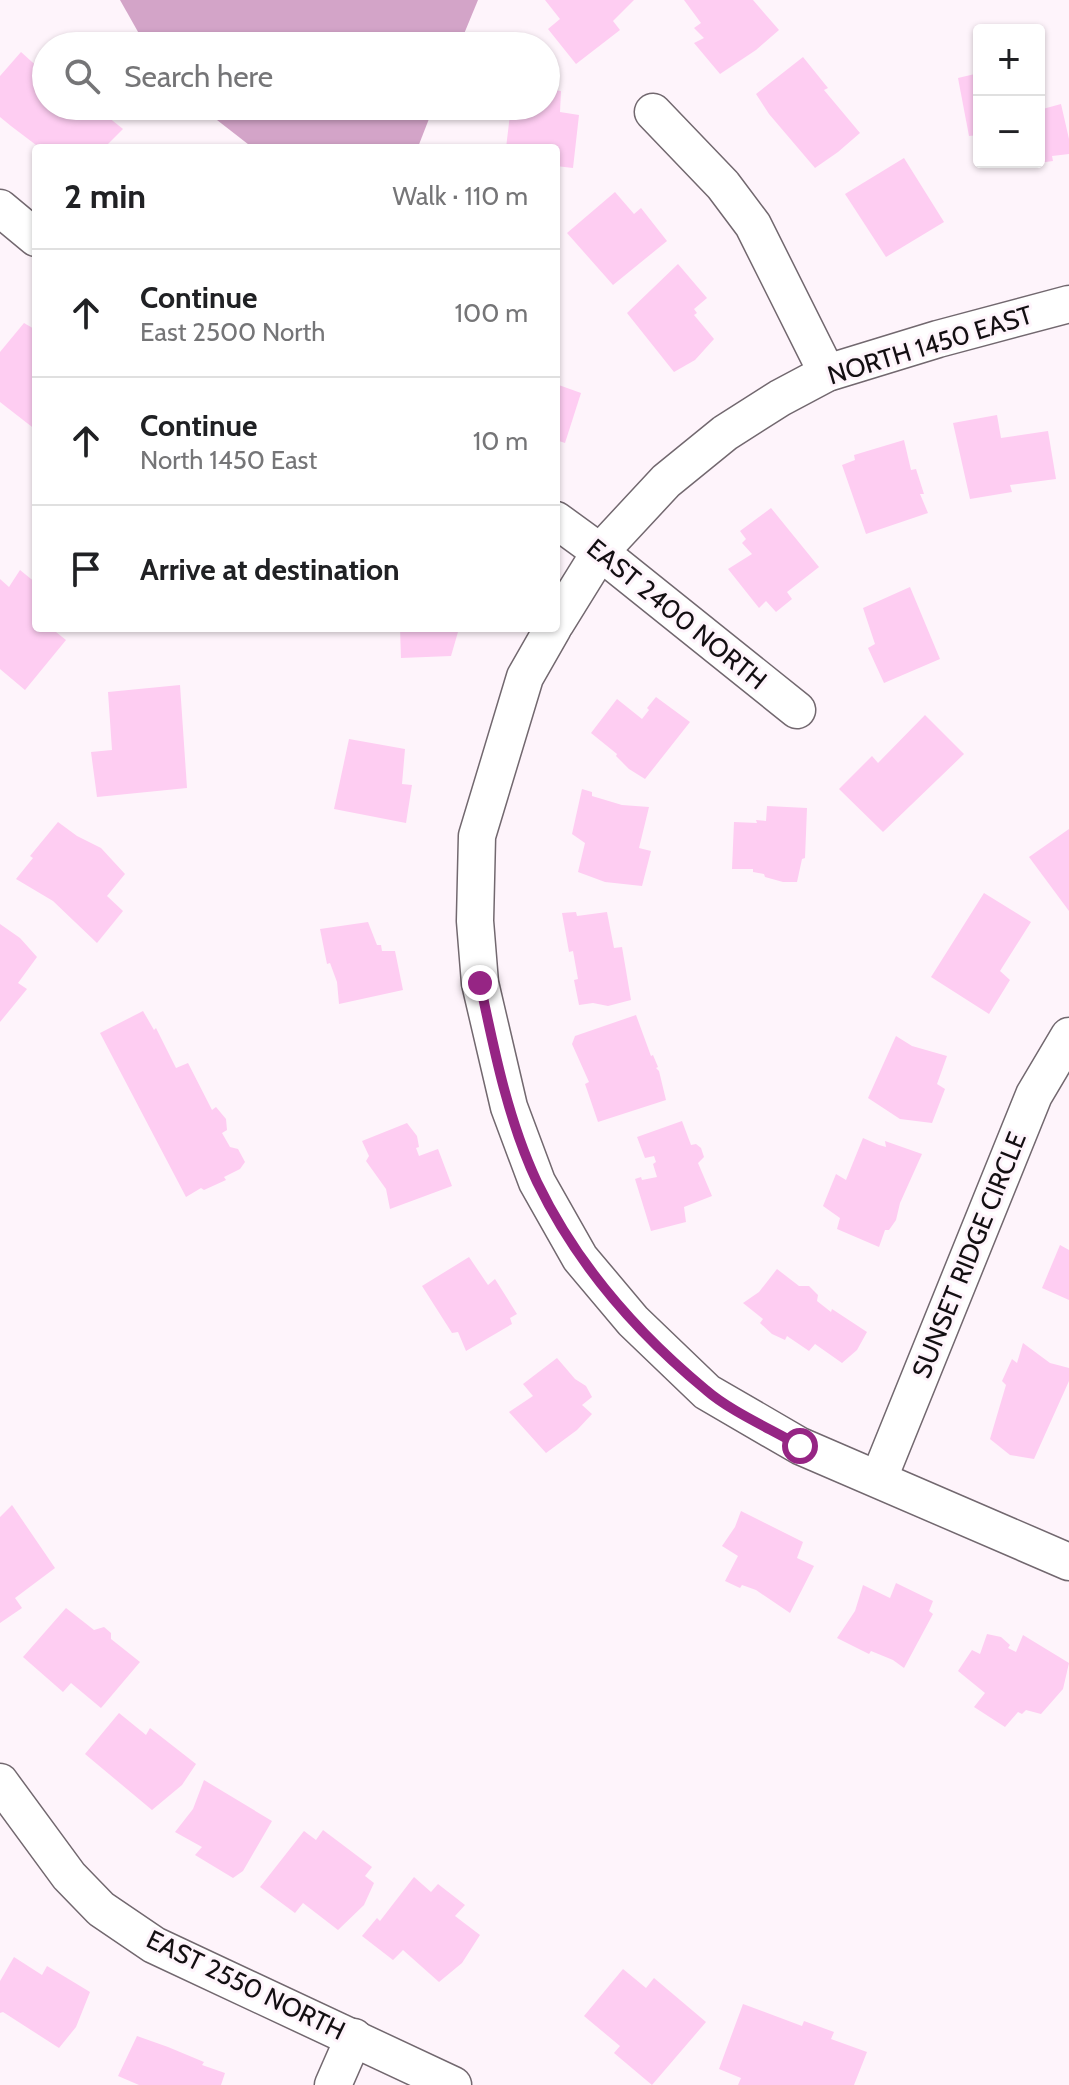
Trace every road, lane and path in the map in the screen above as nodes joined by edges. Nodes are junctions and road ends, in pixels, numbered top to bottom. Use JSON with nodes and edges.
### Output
{"nodes":[{"id":1,"x":653,"y":112,"type":"dead end"},
{"id":2,"x":0,"y":208,"type":"edge"},
{"id":3,"x":32,"y":235,"type":"edge"},
{"id":4,"x":1069,"y":304,"type":"edge"},
{"id":5,"x":827,"y":373,"type":"junction"},
{"id":6,"x":560,"y":523,"type":"edge"},
{"id":7,"x":600,"y":552,"type":"junction"},
{"id":8,"x":560,"y":618,"type":"edge"},
{"id":9,"x":551,"y":632,"type":"edge"},
{"id":10,"x":797,"y":710,"type":"dead end"},
{"id":11,"x":1069,"y":1036,"type":"edge"},
{"id":12,"x":879,"y":1478,"type":"junction"},
{"id":13,"x":1069,"y":1562,"type":"edge"},
{"id":14,"x":0,"y":1782,"type":"edge"},
{"id":15,"x":354,"y":2037,"type":"junction"},
{"id":16,"x":333,"y":2085,"type":"edge"},
{"id":17,"x":453,"y":2085,"type":"edge"}],
"edges":[{"from":1,"to":5,"type":"street"},
{"from":2,"to":3,"type":"street"},
{"from":4,"to":5,"type":"street","name":"NORTH 1450 EAST"},
{"from":5,"to":7,"type":"street","name":"NORTH 1450 EAST"},
{"from":6,"to":7,"type":"street","name":"EAST 2400 NORTH"},
{"from":7,"to":8,"type":"street","name":"NORTH 1450 EAST"},
{"from":7,"to":10,"type":"street","name":"EAST 2400 NORTH"},
{"from":9,"to":12,"type":"street","name":"NORTH 1450 EAST"},
{"from":11,"to":12,"type":"street","name":"SUNSET RIDGE CIRCLE"},
{"from":12,"to":13,"type":"street","name":"NORTH 1450 EAST"},
{"from":14,"to":15,"type":"street","name":"EAST 2550 NORTH"},
{"from":15,"to":16,"type":"street"},
{"from":15,"to":17,"type":"street","name":"EAST 2550 NORTH"}]}
